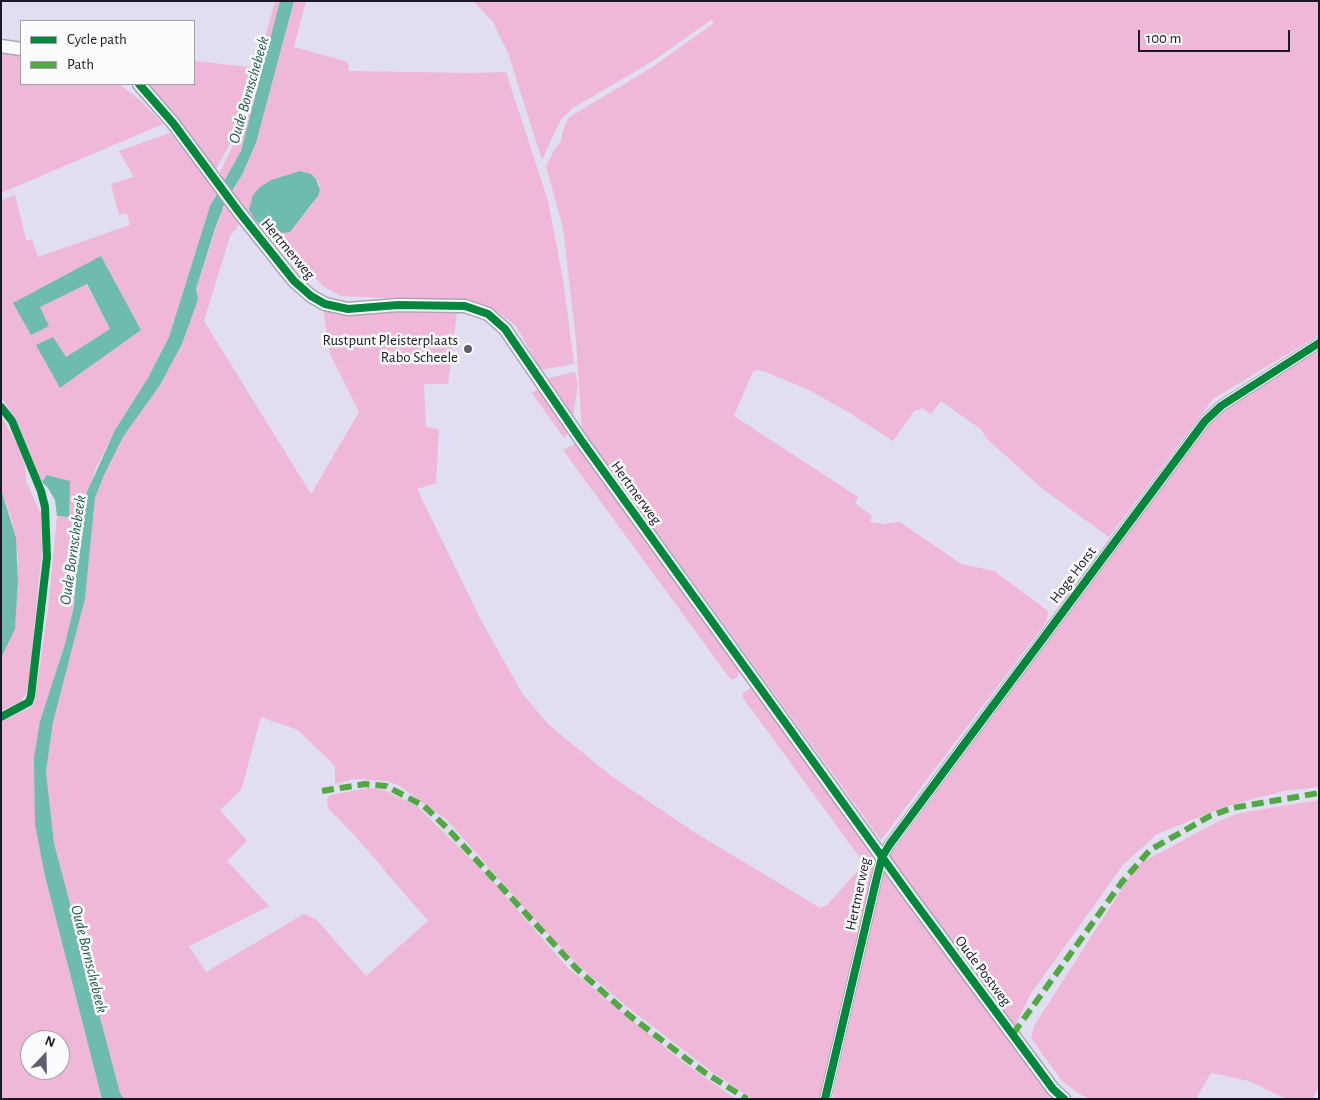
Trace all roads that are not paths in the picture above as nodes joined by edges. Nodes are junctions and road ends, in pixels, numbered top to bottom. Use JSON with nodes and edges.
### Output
{"nodes":[{"id":1,"x":1,"y":46,"type":"edge"},
{"id":2,"x":20,"y":49,"type":"edge"},
{"id":3,"x":140,"y":85,"type":"edge"},
{"id":4,"x":1319,"y":343,"type":"edge"},
{"id":5,"x":882,"y":856,"type":"junction"},
{"id":6,"x":825,"y":1099,"type":"edge"},
{"id":7,"x":1064,"y":1099,"type":"edge"}],
"edges":[{"from":1,"to":2,"type":"street"},
{"from":3,"to":5,"type":"street","name":"Hertmerweg"},
{"from":4,"to":5,"type":"street","name":"Hoge Horst"},
{"from":5,"to":6,"type":"street","name":"Hertmerweg"},
{"from":5,"to":7,"type":"street","name":"Oude Postweg"}]}
